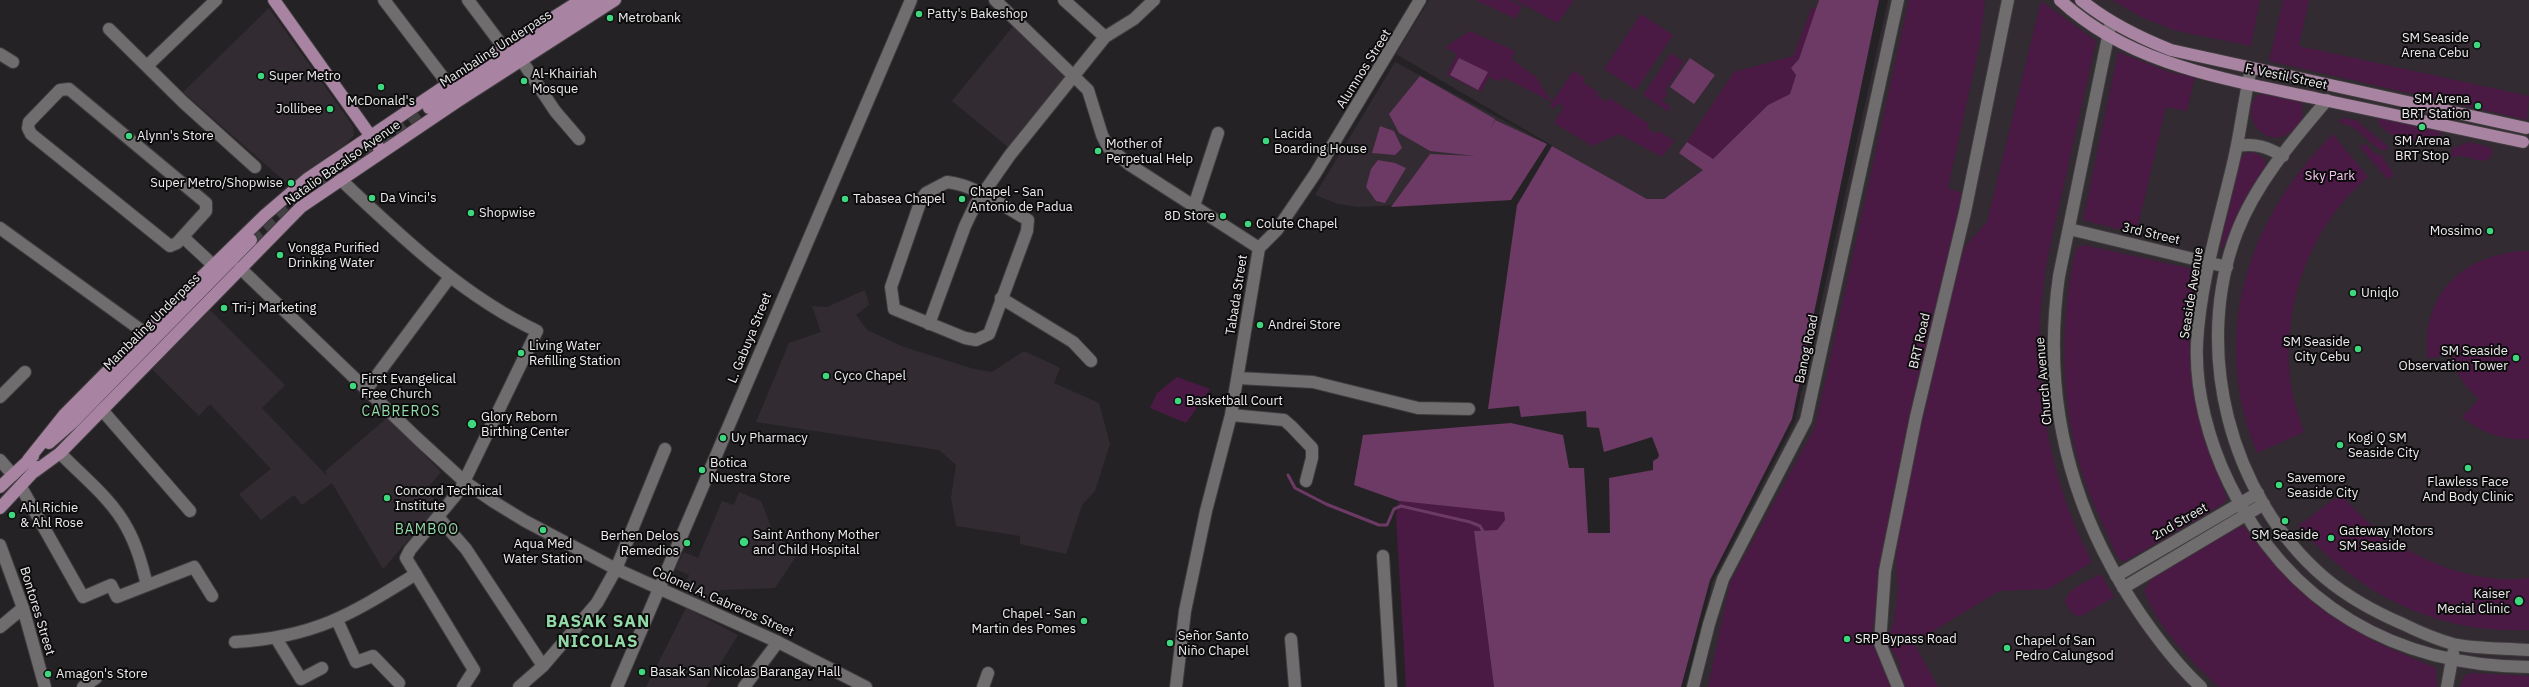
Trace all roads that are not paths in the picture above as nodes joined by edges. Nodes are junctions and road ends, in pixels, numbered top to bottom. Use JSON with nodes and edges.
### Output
{"nodes":[{"id":1,"x":216,"y":0,"type":"edge"},
{"id":2,"x":274,"y":0,"type":"edge"},
{"id":3,"x":384,"y":0,"type":"edge"},
{"id":4,"x":468,"y":0,"type":"edge"},
{"id":5,"x":581,"y":0,"type":"edge"},
{"id":6,"x":598,"y":0,"type":"edge"},
{"id":7,"x":615,"y":0,"type":"edge"},
{"id":8,"x":911,"y":0,"type":"edge"},
{"id":9,"x":995,"y":0,"type":"edge"},
{"id":10,"x":1064,"y":0,"type":"edge"},
{"id":11,"x":1420,"y":0,"type":"edge"},
{"id":12,"x":1898,"y":0,"type":"edge"},
{"id":13,"x":2008,"y":0,"type":"edge"},
{"id":14,"x":2060,"y":0,"type":"edge"},
{"id":15,"x":2081,"y":0,"type":"edge"},
{"id":16,"x":1149,"y":2,"type":"edge"},
{"id":17,"x":2111,"y":22,"type":"junction"},
{"id":18,"x":109,"y":28,"type":"dead end"},
{"id":19,"x":1105,"y":37,"type":"junction"},
{"id":20,"x":2107,"y":37,"type":"junction"},
{"id":21,"x":504,"y":48,"type":"junction"},
{"id":22,"x":0,"y":54,"type":"edge"},
{"id":23,"x":522,"y":61,"type":"junction"},
{"id":24,"x":13,"y":62,"type":"dead end"},
{"id":25,"x":148,"y":66,"type":"junction"},
{"id":26,"x":2251,"y":69,"type":"junction"},
{"id":27,"x":1073,"y":74,"type":"junction"},
{"id":28,"x":448,"y":84,"type":"junction"},
{"id":29,"x":2248,"y":84,"type":"junction"},
{"id":30,"x":2327,"y":100,"type":"junction"},
{"id":31,"x":429,"y":108,"type":"tunnel mouth"},
{"id":32,"x":2526,"y":128,"type":"dead end"},
{"id":33,"x":1218,"y":133,"type":"dead end"},
{"id":34,"x":371,"y":135,"type":"junction"},
{"id":35,"x":579,"y":139,"type":"dead end"},
{"id":36,"x":2523,"y":142,"type":"dead end"},
{"id":37,"x":2237,"y":146,"type":"junction"},
{"id":38,"x":382,"y":152,"type":"junction"},
{"id":39,"x":2283,"y":156,"type":"junction"},
{"id":40,"x":255,"y":166,"type":"dead end"},
{"id":41,"x":340,"y":179,"type":"junction"},
{"id":42,"x":983,"y":195,"type":"junction"},
{"id":43,"x":1194,"y":206,"type":"junction"},
{"id":44,"x":0,"y":228,"type":"edge"},
{"id":45,"x":2069,"y":229,"type":"junction"},
{"id":46,"x":184,"y":238,"type":"junction"},
{"id":47,"x":251,"y":240,"type":"tunnel mouth"},
{"id":48,"x":1259,"y":248,"type":"junction"},
{"id":49,"x":2210,"y":262,"type":"junction"},
{"id":50,"x":213,"y":265,"type":"junction"},
{"id":51,"x":2227,"y":267,"type":"junction"},
{"id":52,"x":240,"y":268,"type":"junction"},
{"id":53,"x":450,"y":276,"type":"junction"},
{"id":54,"x":1001,"y":298,"type":"junction"},
{"id":55,"x":929,"y":324,"type":"junction"},
{"id":56,"x":145,"y":333,"type":"junction"},
{"id":57,"x":1091,"y":361,"type":"dead end"},
{"id":58,"x":25,"y":372,"type":"dead end"},
{"id":59,"x":1238,"y":378,"type":"junction"},
{"id":60,"x":366,"y":390,"type":"junction"},
{"id":61,"x":0,"y":397,"type":"edge"},
{"id":62,"x":1469,"y":409,"type":"dead end"},
{"id":63,"x":102,"y":410,"type":"junction"},
{"id":64,"x":1231,"y":415,"type":"junction"},
{"id":65,"x":72,"y":423,"type":"junction"},
{"id":66,"x":665,"y":449,"type":"dead end"},
{"id":67,"x":60,"y":453,"type":"junction"},
{"id":68,"x":0,"y":460,"type":"edge"},
{"id":69,"x":28,"y":460,"type":"junction"},
{"id":70,"x":34,"y":472,"type":"junction"},
{"id":71,"x":13,"y":475,"type":"junction"},
{"id":72,"x":1306,"y":481,"type":"dead end"},
{"id":73,"x":465,"y":482,"type":"junction"},
{"id":74,"x":0,"y":487,"type":"edge"},
{"id":75,"x":21,"y":487,"type":"junction"},
{"id":76,"x":2261,"y":498,"type":"junction"},
{"id":77,"x":2239,"y":504,"type":"junction"},
{"id":78,"x":0,"y":508,"type":"edge"},
{"id":79,"x":190,"y":511,"type":"dead end"},
{"id":80,"x":2245,"y":515,"type":"junction"},
{"id":81,"x":439,"y":518,"type":"junction"},
{"id":82,"x":0,"y":545,"type":"edge"},
{"id":83,"x":1383,"y":556,"type":"dead end"},
{"id":84,"x":616,"y":569,"type":"junction"},
{"id":85,"x":416,"y":574,"type":"junction"},
{"id":86,"x":2116,"y":576,"type":"junction"},
{"id":87,"x":147,"y":585,"type":"junction"},
{"id":88,"x":659,"y":588,"type":"junction"},
{"id":89,"x":2123,"y":588,"type":"junction"},
{"id":90,"x":212,"y":596,"type":"dead end"},
{"id":91,"x":23,"y":608,"type":"junction"},
{"id":92,"x":337,"y":620,"type":"junction"},
{"id":93,"x":0,"y":627,"type":"edge"},
{"id":94,"x":276,"y":638,"type":"junction"},
{"id":95,"x":1291,"y":640,"type":"dead end"},
{"id":96,"x":235,"y":642,"type":"dead end"},
{"id":97,"x":778,"y":642,"type":"junction"},
{"id":98,"x":2454,"y":644,"type":"junction"},
{"id":99,"x":2529,"y":650,"type":"edge"},
{"id":100,"x":2451,"y":660,"type":"junction"},
{"id":101,"x":543,"y":666,"type":"junction"},
{"id":102,"x":2529,"y":667,"type":"edge"},
{"id":103,"x":322,"y":668,"type":"dead end"},
{"id":104,"x":988,"y":673,"type":"dead end"},
{"id":105,"x":96,"y":678,"type":"dead end"},
{"id":106,"x":399,"y":683,"type":"dead end"},
{"id":107,"x":45,"y":687,"type":"edge"},
{"id":108,"x":83,"y":687,"type":"edge"},
{"id":109,"x":463,"y":687,"type":"edge"},
{"id":110,"x":519,"y":687,"type":"edge"},
{"id":111,"x":617,"y":687,"type":"edge"},
{"id":112,"x":744,"y":687,"type":"edge"},
{"id":113,"x":866,"y":687,"type":"edge"},
{"id":114,"x":983,"y":687,"type":"edge"},
{"id":115,"x":1176,"y":687,"type":"edge"},
{"id":116,"x":1295,"y":687,"type":"edge"},
{"id":117,"x":1391,"y":687,"type":"edge"},
{"id":118,"x":1693,"y":687,"type":"edge"},
{"id":119,"x":1898,"y":687,"type":"edge"},
{"id":120,"x":2201,"y":687,"type":"edge"},
{"id":121,"x":2447,"y":687,"type":"edge"}],
"edges":[{"from":1,"to":25,"type":"street"},
{"from":2,"to":34,"type":"main road"},
{"from":3,"to":28,"type":"street"},
{"from":4,"to":21,"type":"street"},
{"from":5,"to":21,"type":"main road","name":"Natalio Bacalso Avenue"},
{"from":6,"to":31,"type":"main road","name":"Mambaling Underpass"},
{"from":7,"to":23,"type":"main road","name":"Natalio Bacalso Avenue"},
{"from":8,"to":88,"type":"street","name":"L. Gabuya Street"},
{"from":9,"to":27,"type":"street","name":"Tabada Street"},
{"from":10,"to":19,"type":"street"},
{"from":11,"to":48,"type":"street","name":"Alumnos Street"},
{"from":12,"to":118,"type":"street","name":"Banog Road"},
{"from":13,"to":119,"type":"street","name":"BRT Road"},
{"from":14,"to":20,"type":"main road","name":"F. Vestil Street"},
{"from":15,"to":17,"type":"main road","name":"F. Vestil Street"},
{"from":16,"to":19,"type":"street"},
{"from":17,"to":20,"type":"street","name":"Church Avenue"},
{"from":17,"to":26,"type":"main road","name":"F. Vestil Street"},
{"from":18,"to":25,"type":"street"},
{"from":19,"to":27,"type":"street"},
{"from":20,"to":29,"type":"main road","name":"F. Vestil Street"},
{"from":20,"to":45,"type":"street","name":"Church Avenue"},
{"from":21,"to":28,"type":"main road","name":"Natalio Bacalso Avenue"},
{"from":22,"to":24,"type":"street"},
{"from":23,"to":35,"type":"street"},
{"from":23,"to":38,"type":"main road","name":"Natalio Bacalso Avenue"},
{"from":25,"to":40,"type":"street"},
{"from":26,"to":29,"type":"street","name":"Seaside Avenue"},
{"from":26,"to":32,"type":"main road","name":"F. Vestil Street"},
{"from":27,"to":42,"type":"street"},
{"from":27,"to":43,"type":"street","name":"Tabada Street"},
{"from":28,"to":34,"type":"main road","name":"Natalio Bacalso Avenue"},
{"from":29,"to":30,"type":"main road","name":"F. Vestil Street"},
{"from":29,"to":37,"type":"street","name":"Seaside Avenue"},
{"from":30,"to":36,"type":"main road","name":"F. Vestil Street"},
{"from":30,"to":39,"type":"street"},
{"from":33,"to":43,"type":"street"},
{"from":34,"to":38,"type":"main road"},
{"from":34,"to":50,"type":"main road","name":"Natalio Bacalso Avenue"},
{"from":37,"to":39,"type":"street"},
{"from":37,"to":49,"type":"street","name":"Seaside Avenue"},
{"from":38,"to":41,"type":"main road","name":"Natalio Bacalso Avenue"},
{"from":39,"to":51,"type":"street"},
{"from":41,"to":52,"type":"main road","name":"Natalio Bacalso Avenue"},
{"from":41,"to":53,"type":"street"},
{"from":42,"to":54,"type":"street"},
{"from":42,"to":55,"type":"street"},
{"from":42,"to":55,"type":"street"},
{"from":43,"to":48,"type":"street","name":"Tabada Street"},
{"from":44,"to":56,"type":"street"},
{"from":45,"to":49,"type":"street","name":"3rd Street"},
{"from":45,"to":86,"type":"street","name":"Church Avenue"},
{"from":46,"to":46,"type":"street"},
{"from":46,"to":50,"type":"street"},
{"from":47,"to":65,"type":"main road","name":"Mambaling Underpass"},
{"from":48,"to":59,"type":"street","name":"Tabada Street"},
{"from":49,"to":51,"type":"street","name":"3rd Street"},
{"from":49,"to":77,"type":"street","name":"Seaside Avenue"},
{"from":50,"to":56,"type":"main road","name":"Natalio Bacalso Avenue"},
{"from":51,"to":76,"type":"street"},
{"from":52,"to":60,"type":"street","name":"Colonel A. Cabreros Street"},
{"from":52,"to":63,"type":"main road","name":"Natalio Bacalso Avenue"},
{"from":53,"to":60,"type":"street"},
{"from":53,"to":73,"type":"street"},
{"from":54,"to":55,"type":"street"},
{"from":54,"to":57,"type":"street"},
{"from":56,"to":69,"type":"main road","name":"Natalio Bacalso Avenue"},
{"from":58,"to":61,"type":"street"},
{"from":59,"to":62,"type":"street"},
{"from":59,"to":64,"type":"street","name":"Tabada Street"},
{"from":60,"to":73,"type":"street","name":"Colonel A. Cabreros Street"},
{"from":63,"to":67,"type":"main road","name":"Natalio Bacalso Avenue"},
{"from":63,"to":79,"type":"street"},
{"from":64,"to":72,"type":"street"},
{"from":64,"to":115,"type":"street","name":"Tabada Street"},
{"from":65,"to":69,"type":"main road","name":"Natalio Bacalso Avenue"},
{"from":65,"to":70,"type":"main road","name":"Natalio Bacalso Avenue"},
{"from":66,"to":84,"type":"street"},
{"from":67,"to":70,"type":"main road","name":"Natalio Bacalso Avenue"},
{"from":67,"to":87,"type":"street"},
{"from":68,"to":71,"type":"street"},
{"from":69,"to":71,"type":"main road","name":"Natalio Bacalso Avenue"},
{"from":70,"to":75,"type":"main road","name":"Natalio Bacalso Avenue"},
{"from":71,"to":74,"type":"main road","name":"Natalio Bacalso Avenue"},
{"from":73,"to":81,"type":"street"},
{"from":73,"to":84,"type":"street","name":"Colonel A. Cabreros Street"},
{"from":75,"to":78,"type":"main road","name":"Natalio Bacalso Avenue"},
{"from":75,"to":87,"type":"street"},
{"from":76,"to":77,"type":"street","name":"2nd Street"},
{"from":76,"to":80,"type":"street","name":"2nd Street"},
{"from":76,"to":98,"type":"street"},
{"from":77,"to":80,"type":"street","name":"Seaside Avenue"},
{"from":77,"to":86,"type":"street","name":"2nd Street"},
{"from":80,"to":89,"type":"street","name":"2nd Street"},
{"from":80,"to":100,"type":"street","name":"Seaside Avenue"},
{"from":81,"to":85,"type":"street"},
{"from":81,"to":101,"type":"street"},
{"from":82,"to":91,"type":"street","name":"Bontores Street"},
{"from":83,"to":117,"type":"street"},
{"from":84,"to":88,"type":"street","name":"Colonel A. Cabreros Street"},
{"from":84,"to":101,"type":"street"},
{"from":85,"to":92,"type":"street"},
{"from":85,"to":109,"type":"street"},
{"from":86,"to":89,"type":"street","name":"Church Avenue"},
{"from":87,"to":90,"type":"street"},
{"from":88,"to":97,"type":"street","name":"Colonel A. Cabreros Street"},
{"from":88,"to":111,"type":"street","name":"L. Gabuya Street"},
{"from":89,"to":120,"type":"street","name":"Church Avenue"},
{"from":91,"to":93,"type":"street"},
{"from":91,"to":107,"type":"street","name":"Bontores Street"},
{"from":92,"to":94,"type":"street"},
{"from":92,"to":106,"type":"street"},
{"from":94,"to":96,"type":"street"},
{"from":94,"to":103,"type":"street"},
{"from":95,"to":116,"type":"street"},
{"from":97,"to":112,"type":"street"},
{"from":97,"to":113,"type":"street","name":"Colonel A. Cabreros Street"},
{"from":98,"to":99,"type":"street"},
{"from":98,"to":100,"type":"street"},
{"from":100,"to":102,"type":"street","name":"Seaside Avenue"},
{"from":100,"to":121,"type":"street"},
{"from":101,"to":110,"type":"street"},
{"from":104,"to":114,"type":"street"},
{"from":105,"to":108,"type":"street"}]}
